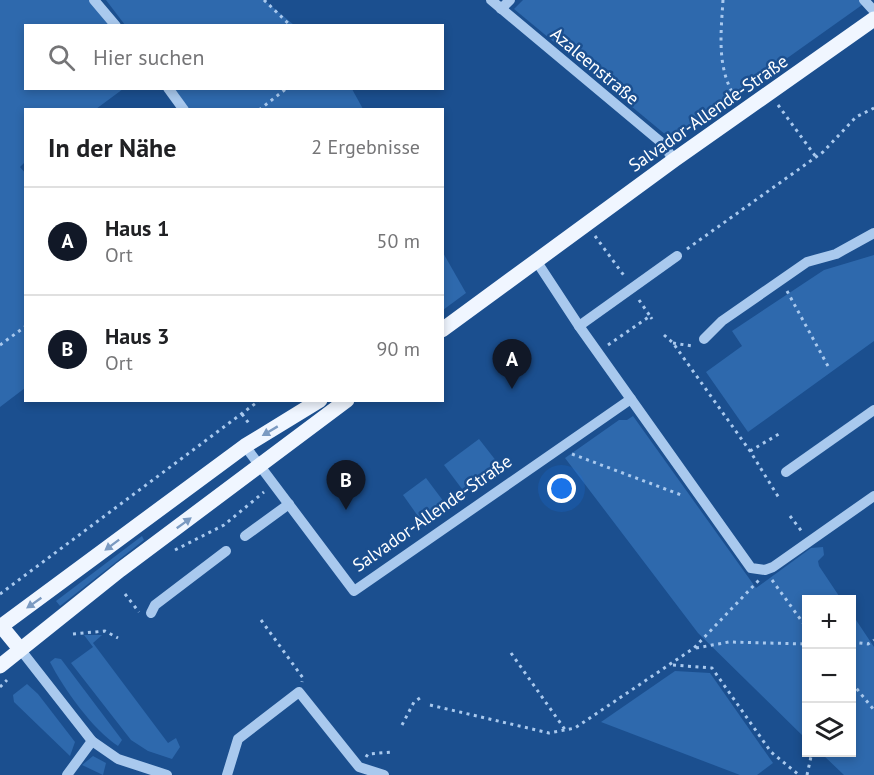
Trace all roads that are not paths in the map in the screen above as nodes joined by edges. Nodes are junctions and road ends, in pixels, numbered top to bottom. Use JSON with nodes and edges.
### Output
{"nodes":[{"id":1,"x":94,"y":0,"type":"edge"},
{"id":2,"x":490,"y":0,"type":"edge"},
{"id":3,"x":510,"y":0,"type":"edge"},
{"id":4,"x":864,"y":0,"type":"edge"},
{"id":5,"x":501,"y":9,"type":"junction"},
{"id":6,"x":874,"y":11,"type":"edge"},
{"id":7,"x":874,"y":19,"type":"edge"},
{"id":8,"x":114,"y":24,"type":"edge"},
{"id":9,"x":169,"y":90,"type":"edge"},
{"id":10,"x":183,"y":108,"type":"edge"},
{"id":11,"x":674,"y":160,"type":"junction"},
{"id":12,"x":874,"y":233,"type":"edge"},
{"id":13,"x":677,"y":256,"type":"road end"},
{"id":14,"x":537,"y":262,"type":"junction"},
{"id":15,"x":579,"y":326,"type":"junction"},
{"id":16,"x":444,"y":329,"type":"edge"},
{"id":17,"x":704,"y":339,"type":"road end"},
{"id":18,"x":631,"y":399,"type":"junction"},
{"id":19,"x":317,"y":402,"type":"edge"},
{"id":20,"x":344,"y":402,"type":"edge"},
{"id":21,"x":874,"y":410,"type":"edge"},
{"id":22,"x":245,"y":446,"type":"junction"},
{"id":23,"x":261,"y":466,"type":"junction"},
{"id":24,"x":786,"y":472,"type":"dead end"},
{"id":25,"x":874,"y":496,"type":"edge"},
{"id":26,"x":289,"y":504,"type":"junction"},
{"id":27,"x":245,"y":536,"type":"dead end"},
{"id":28,"x":226,"y":551,"type":"dead end"},
{"id":29,"x":148,"y":616,"type":"road end"},
{"id":30,"x":1,"y":626,"type":"edge"},
{"id":31,"x":20,"y":649,"type":"junction"},
{"id":32,"x":0,"y":666,"type":"edge"},
{"id":33,"x":92,"y":741,"type":"junction"},
{"id":34,"x":67,"y":775,"type":"edge"},
{"id":35,"x":167,"y":775,"type":"edge"},
{"id":36,"x":227,"y":775,"type":"edge"},
{"id":37,"x":384,"y":775,"type":"edge"}],
"edges":[{"from":1,"to":8,"type":"street"},
{"from":2,"to":5,"type":"street","name":"Azaleenstraße"},
{"from":3,"to":5,"type":"street"},
{"from":4,"to":6,"type":"street"},
{"from":5,"to":11,"type":"street","name":"Azaleenstraße"},
{"from":7,"to":11,"type":"main road","name":"Salvador-Allende-Straße"},
{"from":9,"to":10,"type":"street"},
{"from":11,"to":14,"type":"main road","name":"Salvador-Allende-Straße"},
{"from":12,"to":17,"type":"street"},
{"from":13,"to":15,"type":"street"},
{"from":14,"to":15,"type":"street"},
{"from":14,"to":16,"type":"main road","name":"Salvador-Allende-Straße"},
{"from":15,"to":18,"type":"street"},
{"from":18,"to":25,"type":"street"},
{"from":18,"to":26,"type":"street","name":"Salvador-Allende-Straße"},
{"from":19,"to":22,"type":"main road","one_way":true},
{"from":20,"to":23,"type":"main road"},
{"from":21,"to":24,"type":"street"},
{"from":22,"to":23,"type":"street","name":"Salvador-Allende-Straße"},
{"from":22,"to":30,"type":"main road","one_way":true},
{"from":23,"to":26,"type":"street","name":"Salvador-Allende-Straße"},
{"from":31,"to":23,"type":"main road","one_way":true},
{"from":26,"to":27,"type":"street"},
{"from":28,"to":29,"type":"street"},
{"from":30,"to":31,"type":"main road"},
{"from":31,"to":32,"type":"main road"},
{"from":31,"to":33,"type":"street"},
{"from":33,"to":34,"type":"street"},
{"from":33,"to":35,"type":"street"},
{"from":36,"to":37,"type":"street"}]}
